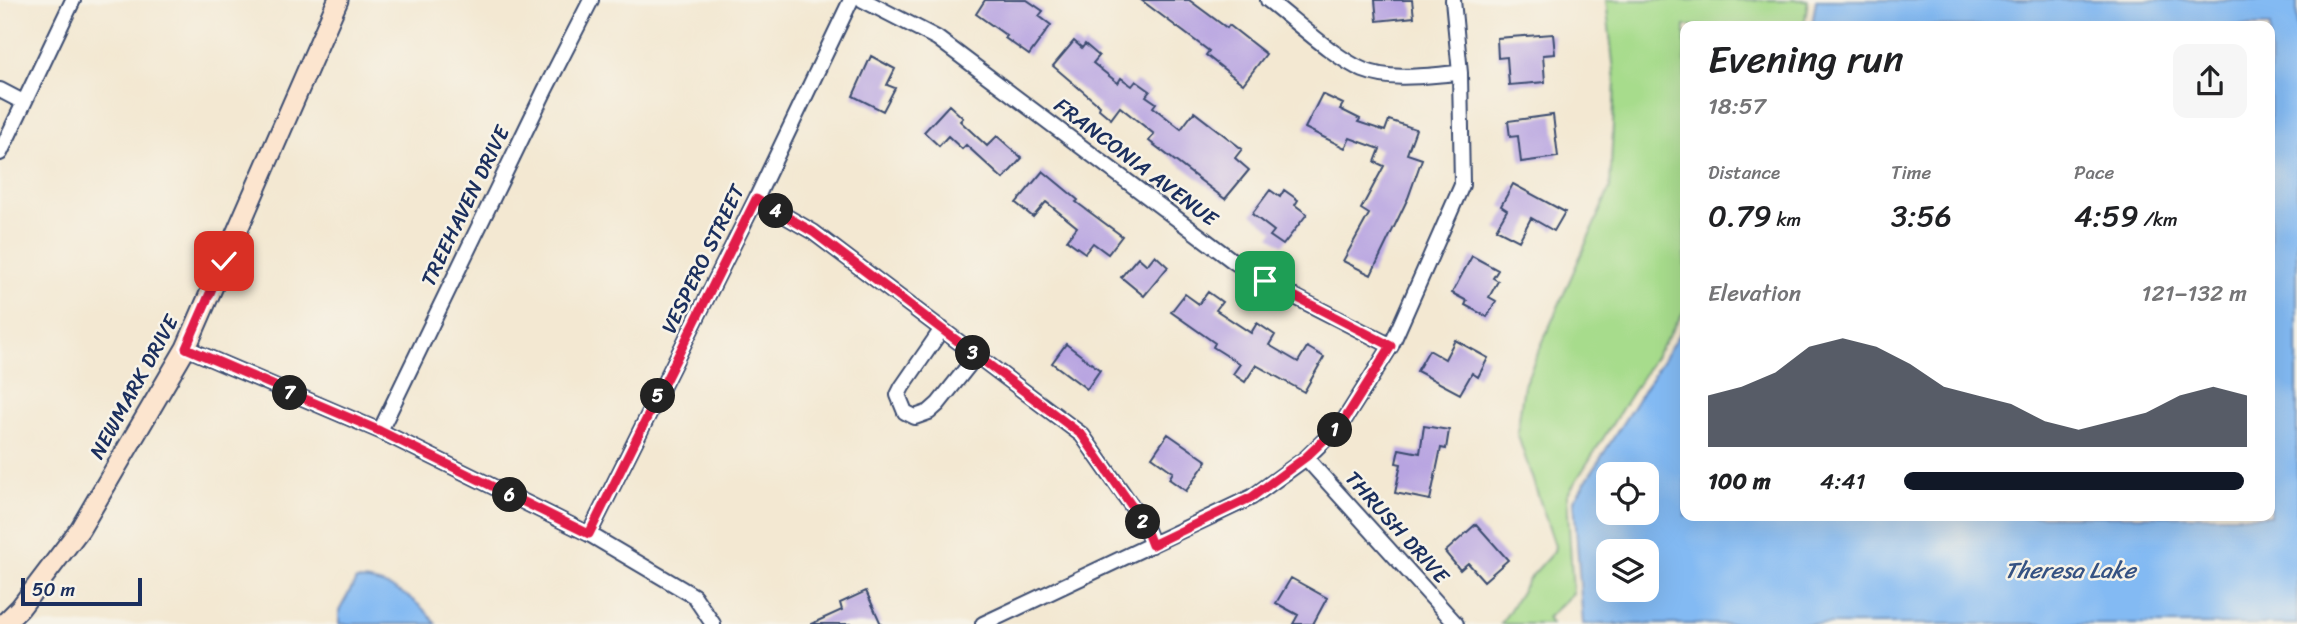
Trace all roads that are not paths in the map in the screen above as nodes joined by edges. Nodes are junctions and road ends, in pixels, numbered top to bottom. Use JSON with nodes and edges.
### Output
{"nodes":[{"id":1,"x":73,"y":0,"type":"edge"},
{"id":2,"x":338,"y":0,"type":"edge"},
{"id":3,"x":591,"y":0,"type":"edge"},
{"id":4,"x":851,"y":0,"type":"edge"},
{"id":5,"x":863,"y":0,"type":"edge"},
{"id":6,"x":1268,"y":0,"type":"edge"},
{"id":7,"x":1453,"y":0,"type":"edge"},
{"id":8,"x":1460,"y":73,"type":"junction"},
{"id":9,"x":0,"y":90,"type":"edge"},
{"id":10,"x":23,"y":102,"type":"junction"},
{"id":11,"x":0,"y":153,"type":"edge"},
{"id":12,"x":756,"y":199,"type":"junction"},
{"id":13,"x":942,"y":329,"type":"junction"},
{"id":14,"x":1391,"y":346,"type":"junction"},
{"id":15,"x":186,"y":348,"type":"junction"},
{"id":16,"x":977,"y":355,"type":"junction"},
{"id":17,"x":380,"y":431,"type":"junction"},
{"id":18,"x":1306,"y":457,"type":"junction"},
{"id":19,"x":589,"y":534,"type":"junction"},
{"id":20,"x":1152,"y":545,"type":"junction"},
{"id":21,"x":4,"y":624,"type":"edge"},
{"id":22,"x":713,"y":624,"type":"edge"},
{"id":23,"x":983,"y":624,"type":"edge"},
{"id":24,"x":1456,"y":624,"type":"edge"}],
"edges":[{"from":1,"to":10,"type":"street"},
{"from":2,"to":15,"type":"street","name":"NEWMARK DRIVE"},
{"from":3,"to":17,"type":"street","name":"TREEHAVEN DRIVE"},
{"from":4,"to":12,"type":"street","name":"VESPERO STREET"},
{"from":5,"to":14,"type":"street","name":"FRANCONIA AVENUE"},
{"from":6,"to":8,"type":"street"},
{"from":7,"to":8,"type":"street"},
{"from":8,"to":14,"type":"street"},
{"from":9,"to":10,"type":"street"},
{"from":10,"to":11,"type":"street"},
{"from":12,"to":13,"type":"street"},
{"from":12,"to":19,"type":"street","name":"VESPERO STREET"},
{"from":13,"to":16,"type":"street"},
{"from":13,"to":16,"type":"street"},
{"from":14,"to":18,"type":"street"},
{"from":15,"to":17,"type":"street"},
{"from":15,"to":21,"type":"street","name":"NEWMARK DRIVE"},
{"from":16,"to":20,"type":"street"},
{"from":17,"to":19,"type":"street"},
{"from":18,"to":20,"type":"street"},
{"from":18,"to":24,"type":"street","name":"THRUSH DRIVE"},
{"from":19,"to":22,"type":"street"},
{"from":20,"to":23,"type":"street"}]}
